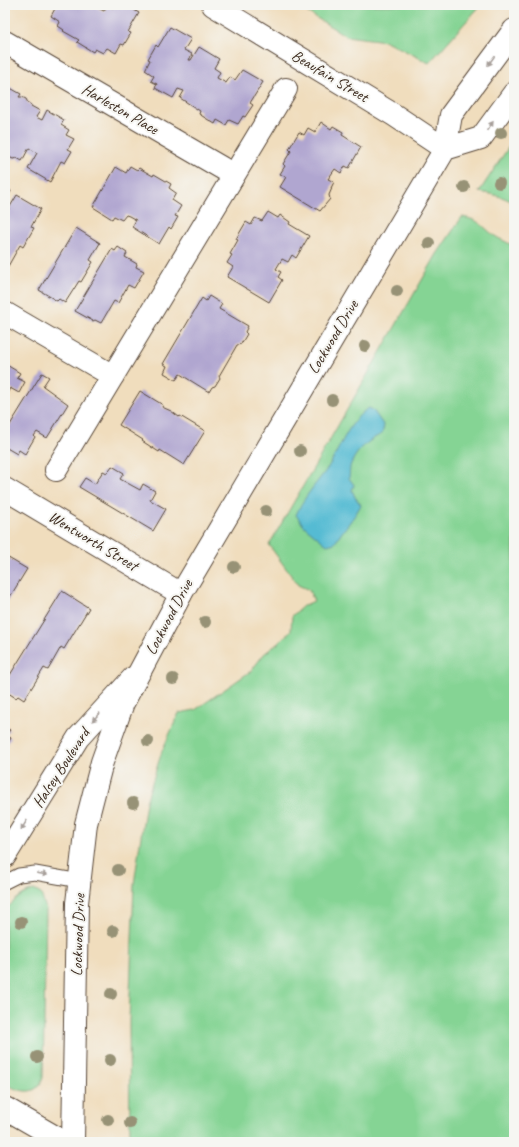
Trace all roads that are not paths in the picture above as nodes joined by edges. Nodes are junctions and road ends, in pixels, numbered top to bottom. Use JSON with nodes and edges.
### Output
{"nodes":[{"id":1,"x":213,"y":5,"type":"edge"},
{"id":2,"x":514,"y":30,"type":"edge"},
{"id":3,"x":5,"y":42,"type":"edge"},
{"id":4,"x":286,"y":89,"type":"dead end"},
{"id":5,"x":514,"y":93,"type":"edge"},
{"id":6,"x":445,"y":149,"type":"junction"},
{"id":7,"x":234,"y":175,"type":"junction"},
{"id":8,"x":5,"y":313,"type":"edge"},
{"id":9,"x":113,"y":376,"type":"junction"},
{"id":10,"x":56,"y":470,"type":"dead end"},
{"id":11,"x":5,"y":489,"type":"edge"},
{"id":12,"x":181,"y":594,"type":"junction"},
{"id":13,"x":142,"y":668,"type":"junction"},
{"id":14,"x":5,"y":856,"type":"edge"},
{"id":15,"x":80,"y":881,"type":"junction"},
{"id":16,"x":5,"y":882,"type":"edge"},
{"id":17,"x":5,"y":1108,"type":"edge"},
{"id":18,"x":64,"y":1142,"type":"edge"},
{"id":19,"x":73,"y":1142,"type":"edge"}],
"edges":[{"from":1,"to":6,"type":"street","name":"Beaufain Street"},
{"from":2,"to":6,"type":"street","name":"Lockwood Drive","one_way":true},
{"from":3,"to":7,"type":"street","name":"Harleston Place"},
{"from":4,"to":7,"type":"street"},
{"from":6,"to":5,"type":"street","one_way":true},
{"from":6,"to":12,"type":"street","name":"Lockwood Drive"},
{"from":7,"to":9,"type":"street"},
{"from":8,"to":9,"type":"street"},
{"from":9,"to":10,"type":"street"},
{"from":11,"to":12,"type":"street","name":"Wentworth Street"},
{"from":12,"to":13,"type":"street","name":"Lockwood Drive"},
{"from":13,"to":14,"type":"street","name":"Halsey Boulevard","one_way":true},
{"from":13,"to":15,"type":"street","name":"Lockwood Drive"},
{"from":16,"to":15,"type":"lane","one_way":true},
{"from":15,"to":19,"type":"street","name":"Lockwood Drive"},
{"from":17,"to":18,"type":"street"}]}
